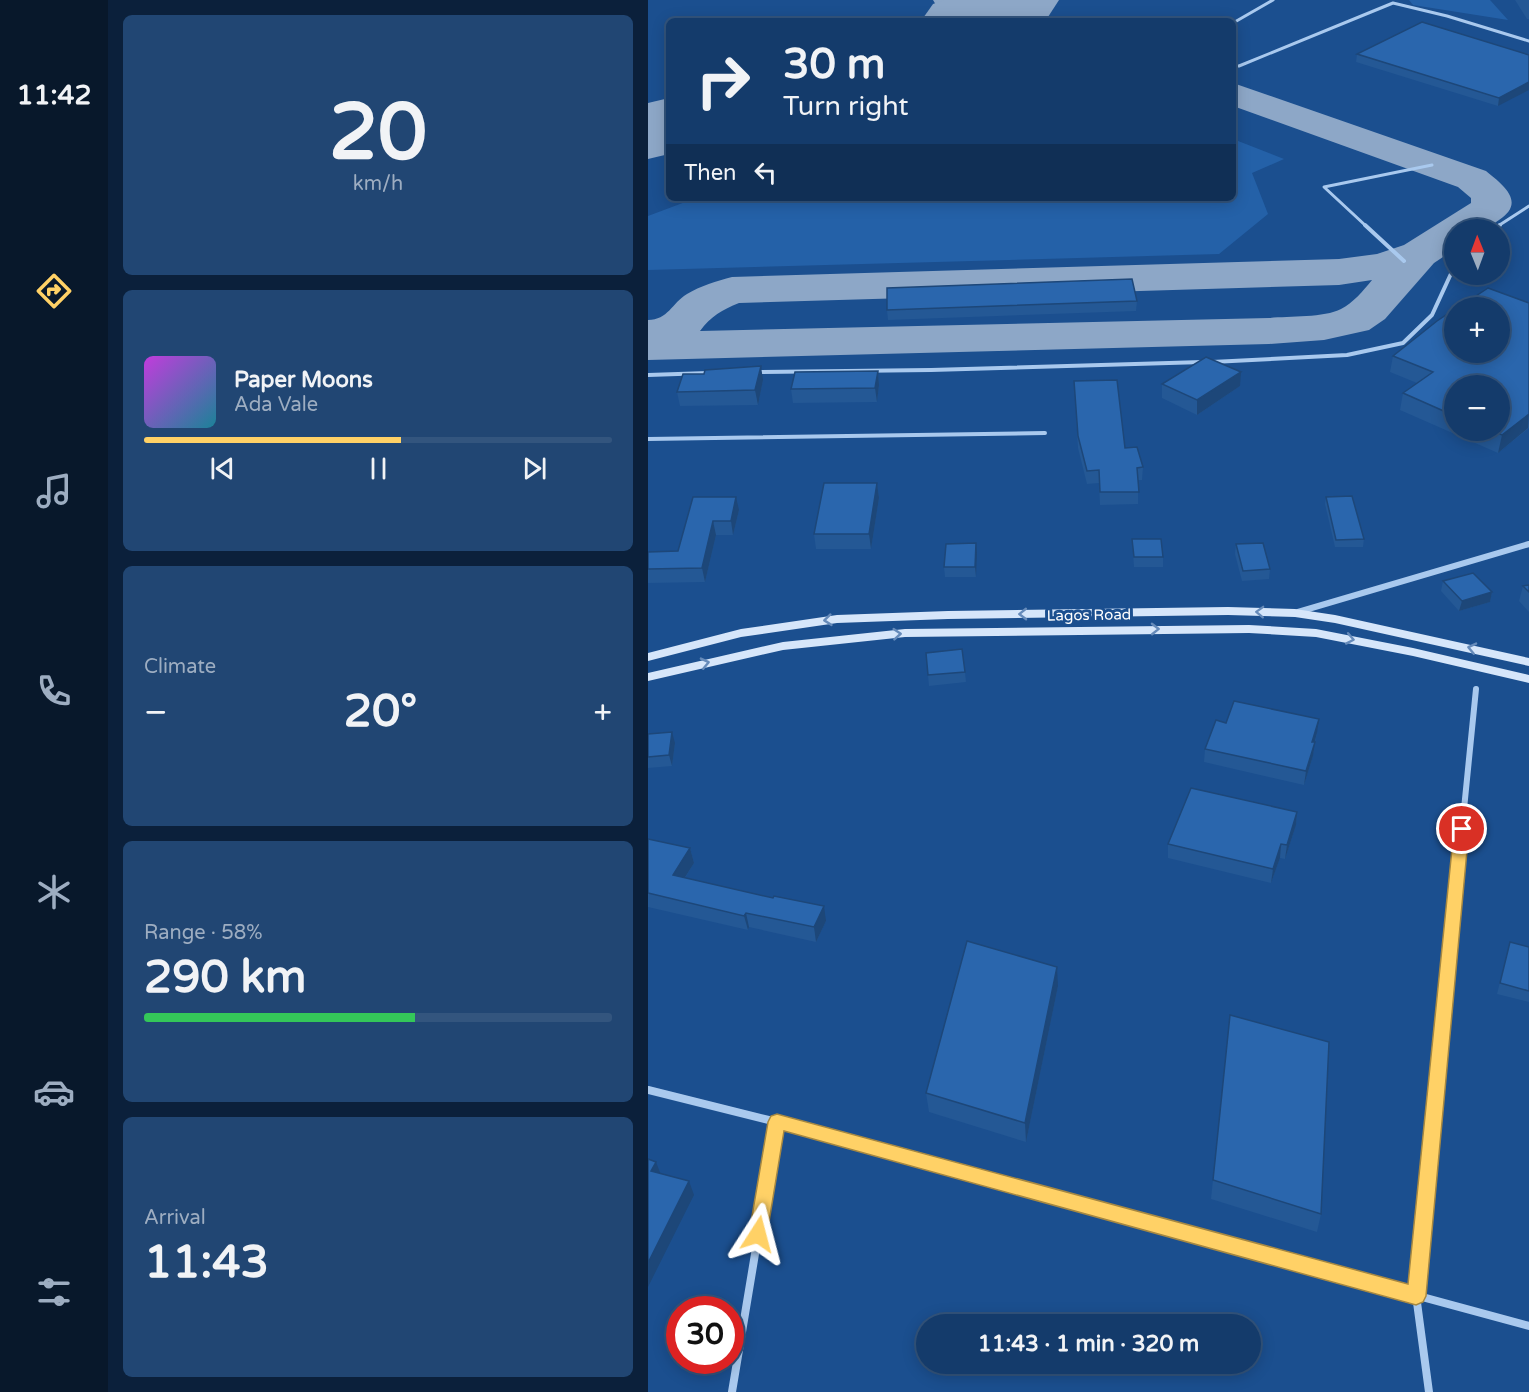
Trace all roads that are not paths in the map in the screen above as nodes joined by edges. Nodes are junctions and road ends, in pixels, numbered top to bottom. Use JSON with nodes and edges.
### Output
{"nodes":[{"id":1,"x":1273,"y":0,"type":"edge"},
{"id":2,"x":1236,"y":21,"type":"edge"},
{"id":3,"x":1529,"y":41,"type":"edge"},
{"id":4,"x":1236,"y":66,"type":"edge"},
{"id":5,"x":1432,"y":165,"type":"dead end"},
{"id":6,"x":1529,"y":206,"type":"edge"},
{"id":7,"x":1509,"y":219,"type":"edge"},
{"id":8,"x":1404,"y":261,"type":"dead end"},
{"id":9,"x":1446,"y":285,"type":"edge"},
{"id":10,"x":746,"y":372,"type":"edge"},
{"id":11,"x":713,"y":373,"type":"edge"},
{"id":12,"x":648,"y":375,"type":"edge"},
{"id":13,"x":1045,"y":433,"type":"dead end"},
{"id":14,"x":648,"y":440,"type":"edge"},
{"id":15,"x":1529,"y":544,"type":"edge"},
{"id":16,"x":1295,"y":613,"type":"junction"},
{"id":17,"x":648,"y":657,"type":"edge"},
{"id":18,"x":1529,"y":662,"type":"edge"},
{"id":19,"x":648,"y":677,"type":"edge"},
{"id":20,"x":1529,"y":679,"type":"edge"},
{"id":21,"x":1476,"y":689,"type":"dead end"},
{"id":22,"x":648,"y":1089,"type":"edge"},
{"id":23,"x":777,"y":1122,"type":"junction"},
{"id":24,"x":1416,"y":1296,"type":"junction"},
{"id":25,"x":1529,"y":1326,"type":"edge"},
{"id":26,"x":732,"y":1392,"type":"edge"},
{"id":27,"x":1429,"y":1392,"type":"edge"}],
"edges":[{"from":1,"to":2,"type":"lane"},
{"from":3,"to":4,"type":"lane"},
{"from":5,"to":8,"type":"lane"},
{"from":6,"to":7,"type":"lane"},
{"from":9,"to":10,"type":"lane"},
{"from":11,"to":12,"type":"lane"},
{"from":13,"to":14,"type":"lane"},
{"from":15,"to":16,"type":"street"},
{"from":16,"to":17,"type":"main road","name":"Lagos Road","one_way":true},
{"from":18,"to":16,"type":"main road","name":"Lagos Road","one_way":true},
{"from":19,"to":20,"type":"main road","name":"Lagos Road","one_way":true},
{"from":21,"to":24,"type":"street"},
{"from":22,"to":23,"type":"street"},
{"from":23,"to":24,"type":"street"},
{"from":23,"to":26,"type":"street"},
{"from":24,"to":25,"type":"street"},
{"from":24,"to":27,"type":"street"}]}
